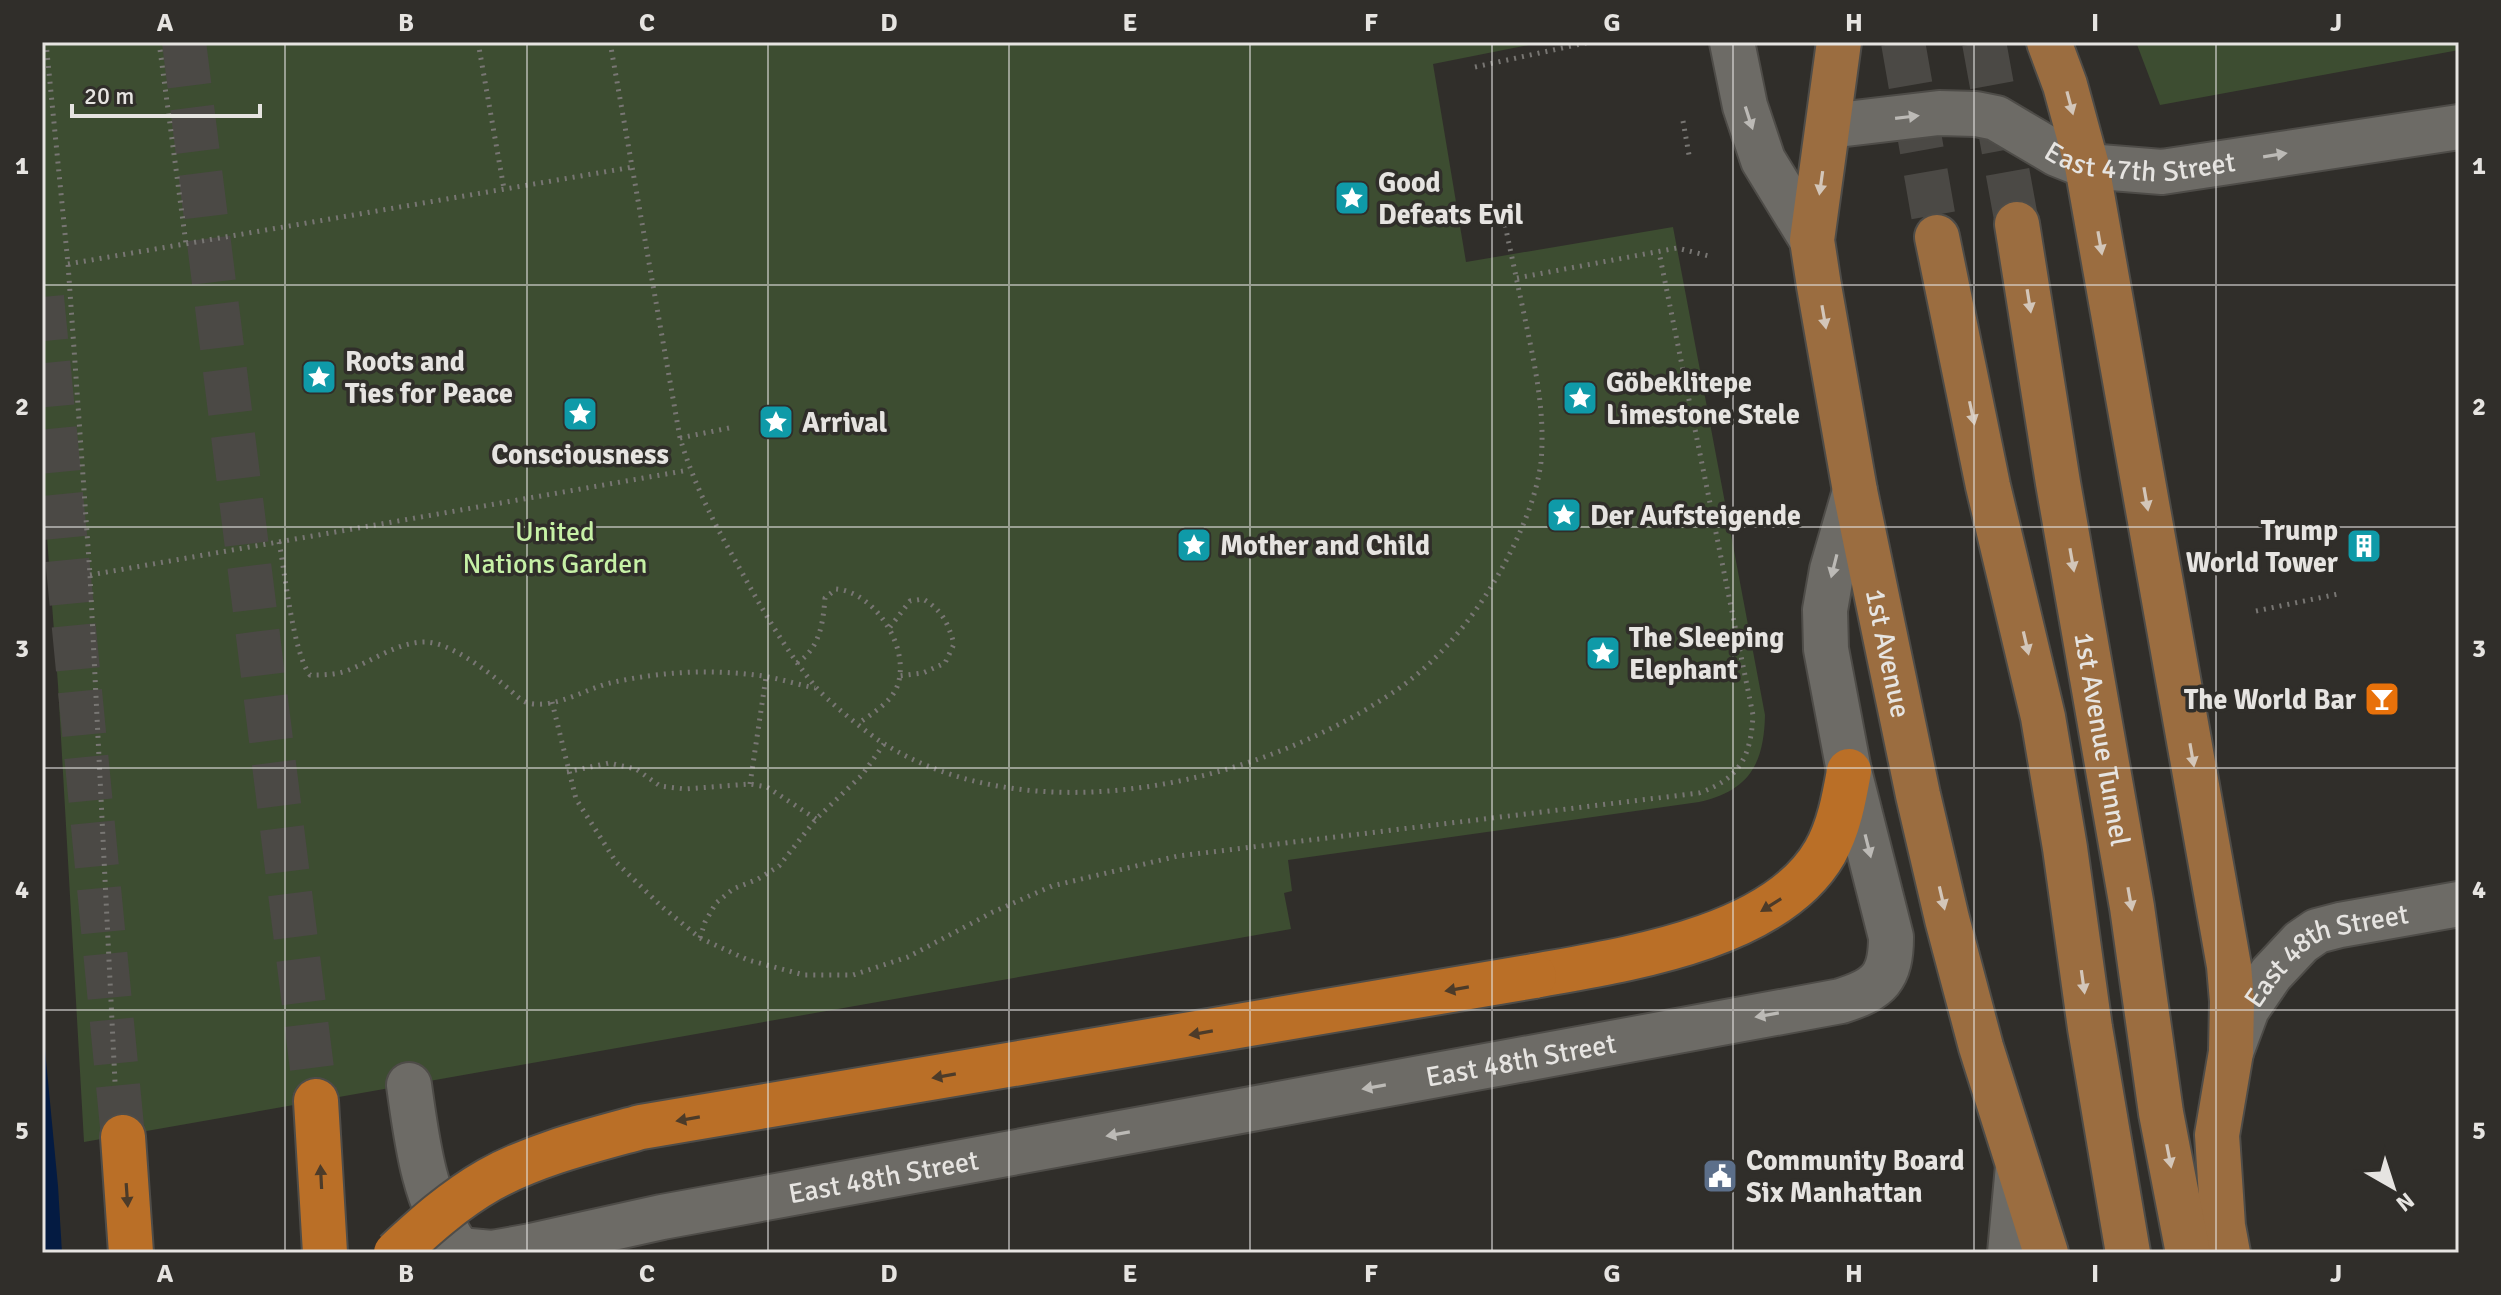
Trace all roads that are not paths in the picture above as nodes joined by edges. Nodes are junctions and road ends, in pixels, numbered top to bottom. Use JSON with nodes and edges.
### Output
{"nodes":[{"id":1,"x":1732,"y":42,"type":"edge"},
{"id":2,"x":1839,"y":42,"type":"edge"},
{"id":3,"x":2049,"y":42,"type":"edge"},
{"id":4,"x":1829,"y":126,"type":"junction"},
{"id":5,"x":2459,"y":127,"type":"edge"},
{"id":6,"x":2087,"y":166,"type":"junction"},
{"id":7,"x":2017,"y":224,"type":"tunnel mouth"},
{"id":8,"x":1937,"y":237,"type":"tunnel mouth"},
{"id":9,"x":1812,"y":240,"type":"junction"},
{"id":10,"x":1855,"y":491,"type":"junction"},
{"id":11,"x":1849,"y":771,"type":"junction"},
{"id":12,"x":2459,"y":904,"type":"edge"},
{"id":13,"x":2231,"y":1052,"type":"junction"},
{"id":14,"x":409,"y":1085,"type":"dead end"},
{"id":15,"x":316,"y":1101,"type":"tunnel mouth"},
{"id":16,"x":123,"y":1137,"type":"tunnel mouth"},
{"id":17,"x":2018,"y":1166,"type":"junction"},
{"id":18,"x":662,"y":1217,"type":"junction"},
{"id":19,"x":460,"y":1252,"type":"edge"},
{"id":20,"x":131,"y":1253,"type":"edge"},
{"id":21,"x":325,"y":1253,"type":"edge"},
{"id":22,"x":396,"y":1253,"type":"edge"},
{"id":23,"x":592,"y":1253,"type":"edge"},
{"id":24,"x":2010,"y":1253,"type":"edge"},
{"id":25,"x":2046,"y":1253,"type":"edge"},
{"id":26,"x":2128,"y":1253,"type":"edge"},
{"id":27,"x":2188,"y":1253,"type":"edge"},
{"id":28,"x":2228,"y":1253,"type":"edge"}],
"edges":[{"from":1,"to":9,"type":"street","one_way":true},
{"from":2,"to":4,"type":"main road","name":"1st Avenue"},
{"from":3,"to":6,"type":"main road","one_way":true},
{"from":4,"to":6,"type":"street","name":"East 47th Street","one_way":true},
{"from":4,"to":9,"type":"main road","name":"1st Avenue","one_way":true},
{"from":6,"to":5,"type":"street","name":"East 47th Street","one_way":true},
{"from":6,"to":13,"type":"main road","one_way":true},
{"from":7,"to":27,"type":"main road","name":"1st Avenue Tunnel","one_way":true},
{"from":8,"to":26,"type":"main road","name":"1st Avenue Tunnel","one_way":true},
{"from":9,"to":10,"type":"main road","name":"1st Avenue","one_way":true},
{"from":10,"to":11,"type":"street","name":"East 48th Street","one_way":true},
{"from":10,"to":17,"type":"main road","name":"1st Avenue","one_way":true},
{"from":11,"to":18,"type":"street","name":"East 48th Street","one_way":true},
{"from":11,"to":22,"type":"highway","one_way":true,"bridge":true},
{"from":12,"to":13,"type":"street","name":"East 48th Street"},
{"from":13,"to":28,"type":"main road"},
{"from":14,"to":19,"type":"street"},
{"from":21,"to":15,"type":"highway","one_way":true},
{"from":16,"to":20,"type":"highway","one_way":true},
{"from":17,"to":24,"type":"street"},
{"from":17,"to":25,"type":"main road","name":"1st Avenue"},
{"from":18,"to":19,"type":"street"},
{"from":18,"to":23,"type":"street"}]}
